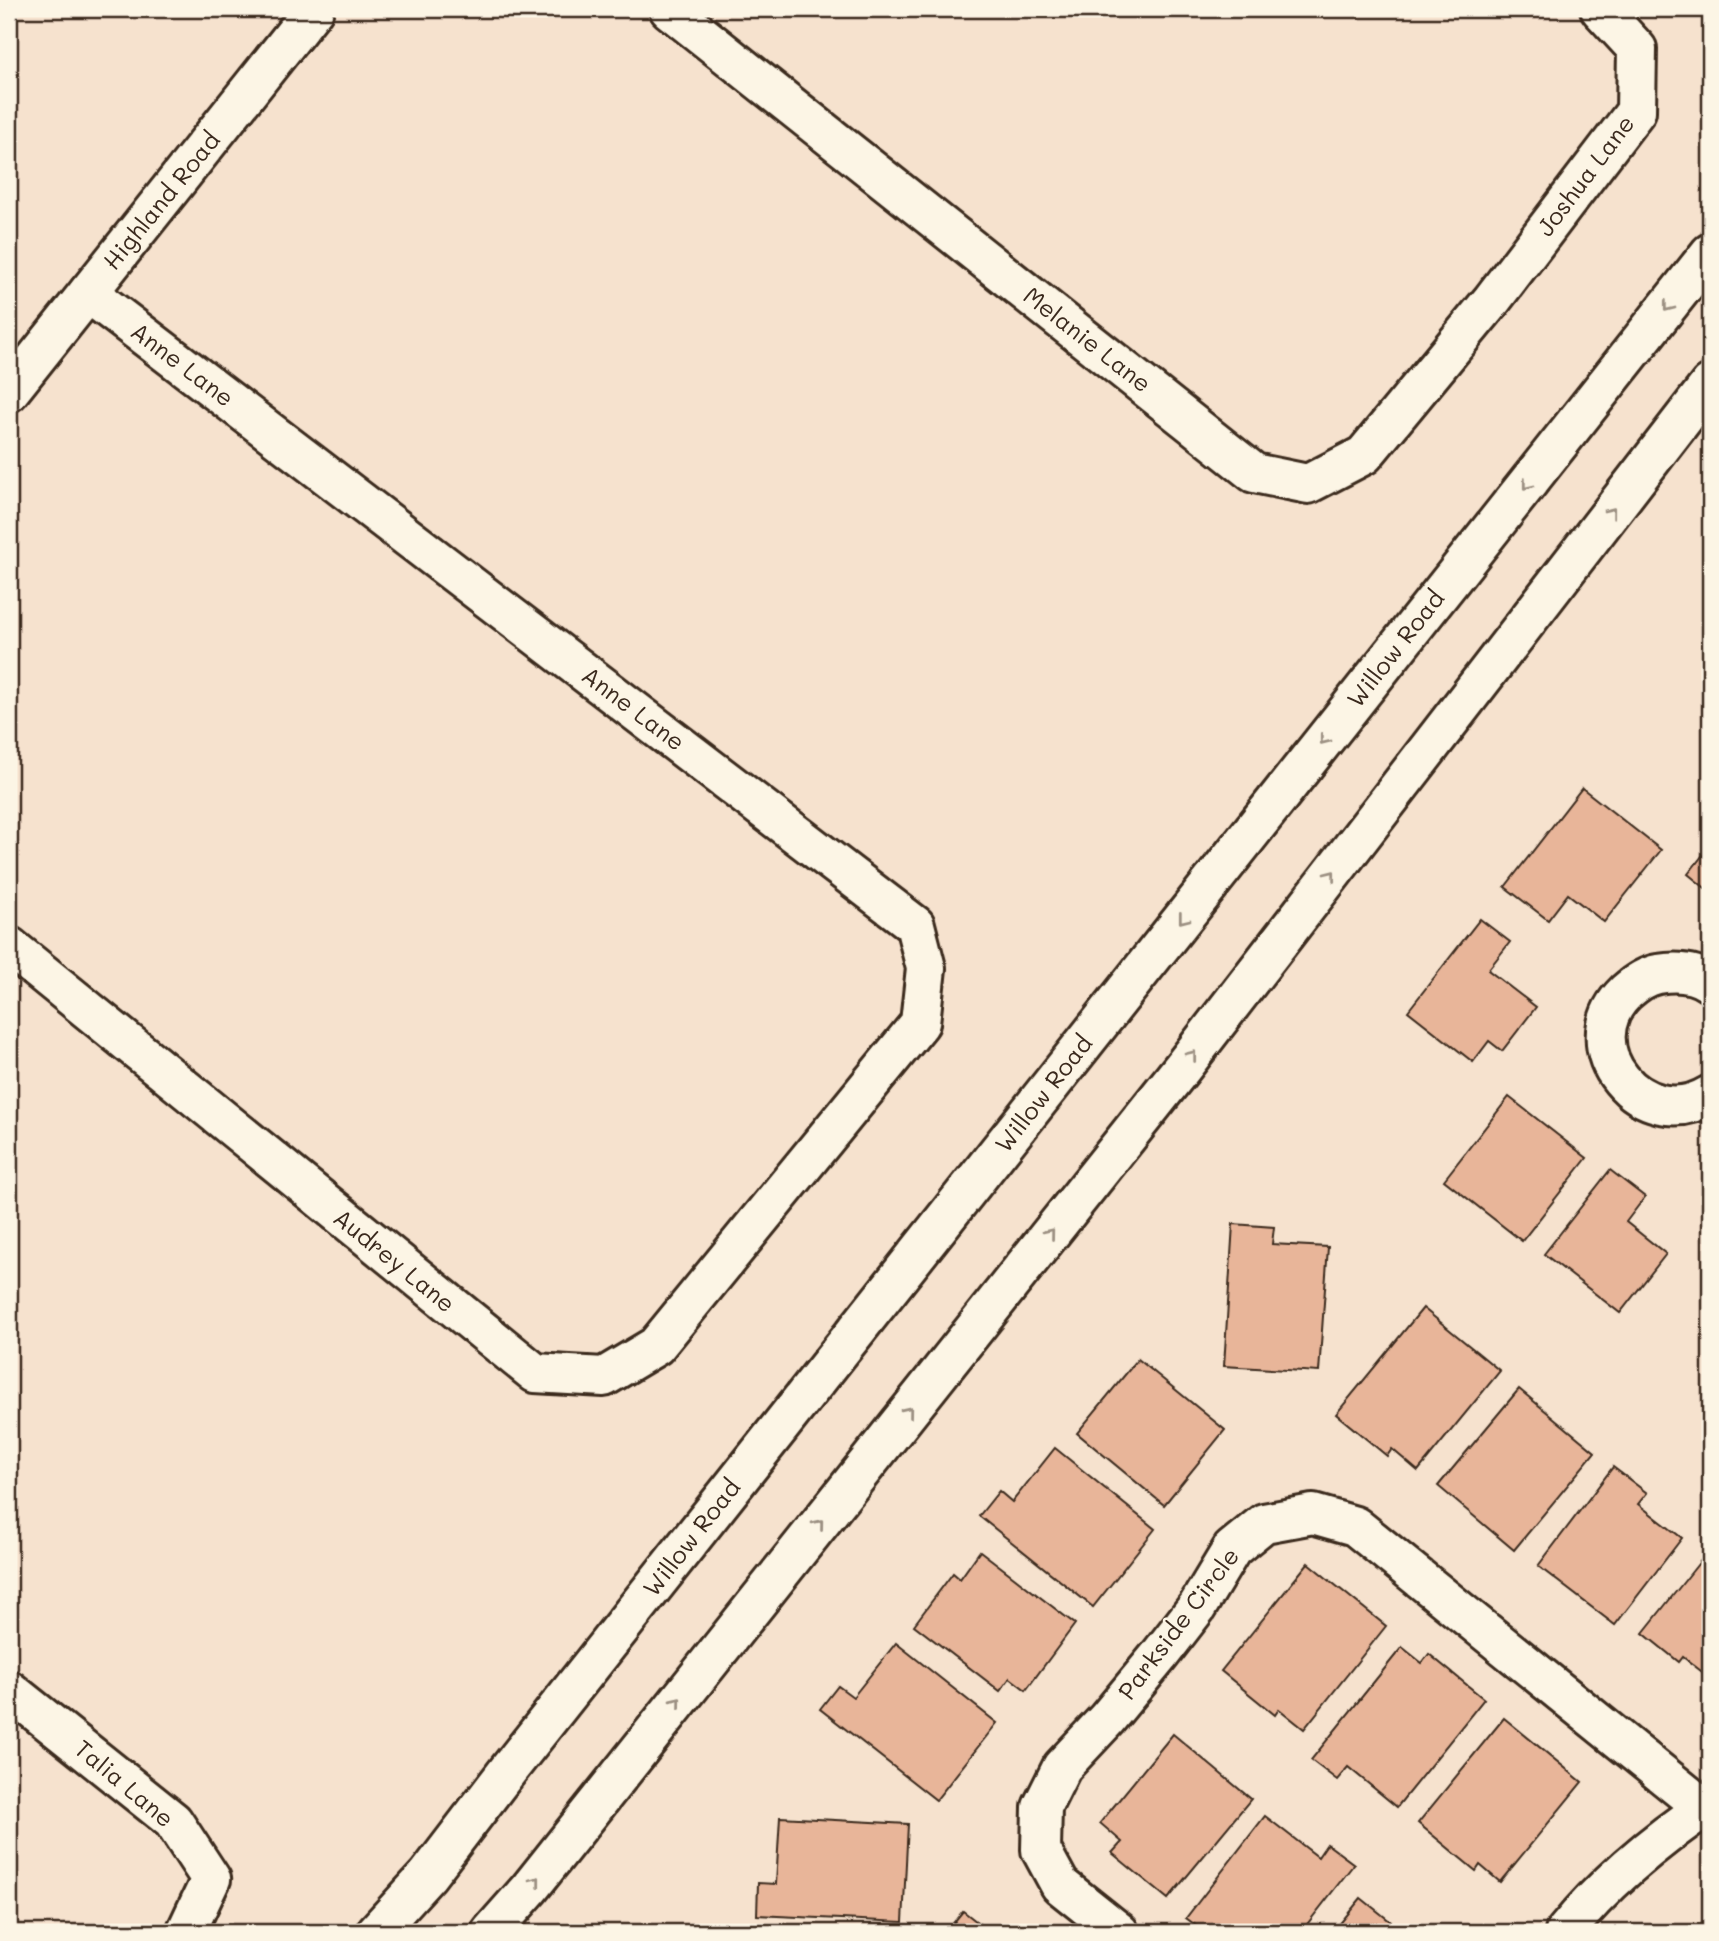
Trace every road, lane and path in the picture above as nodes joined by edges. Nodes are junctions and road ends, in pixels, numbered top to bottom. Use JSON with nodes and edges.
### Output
{"nodes":[{"id":1,"x":314,"y":9,"type":"edge"},
{"id":2,"x":669,"y":9,"type":"edge"},
{"id":3,"x":1600,"y":9,"type":"edge"},
{"id":4,"x":1710,"y":253,"type":"edge"},
{"id":5,"x":88,"y":293,"type":"junction"},
{"id":6,"x":1492,"y":300,"type":"joint"},
{"id":7,"x":1710,"y":384,"type":"edge"},
{"id":8,"x":9,"y":392,"type":"edge"},
{"id":9,"x":9,"y":946,"type":"edge"},
{"id":10,"x":1710,"y":983,"type":"edge"},
{"id":11,"x":1710,"y":1095,"type":"edge"},
{"id":12,"x":775,"y":1202,"type":"joint"},
{"id":13,"x":9,"y":1690,"type":"edge"},
{"id":14,"x":1708,"y":1808,"type":"edge"},
{"id":15,"x":186,"y":1932,"type":"edge"},
{"id":16,"x":376,"y":1932,"type":"edge"},
{"id":17,"x":491,"y":1932,"type":"edge"},
{"id":18,"x":1119,"y":1932,"type":"edge"},
{"id":19,"x":1565,"y":1932,"type":"edge"}],
"edges":[{"from":1,"to":5,"type":"street","name":"Highland Road"},
{"from":2,"to":6,"type":"street","name":"Melanie Lane"},
{"from":3,"to":6,"type":"street","name":"Joshua Lane"},
{"from":4,"to":16,"type":"street","name":"Willow Road","one_way":true},
{"from":5,"to":8,"type":"street","name":"Highland Road"},
{"from":5,"to":12,"type":"street","name":"Anne Lane"},
{"from":17,"to":7,"type":"street","one_way":true},
{"from":9,"to":12,"type":"street","name":"Audrey Lane"},
{"from":10,"to":11,"type":"street"},
{"from":13,"to":15,"type":"street","name":"Talia Lane"},
{"from":14,"to":18,"type":"street","name":"Parkside Circle"},
{"from":14,"to":19,"type":"street"}]}
